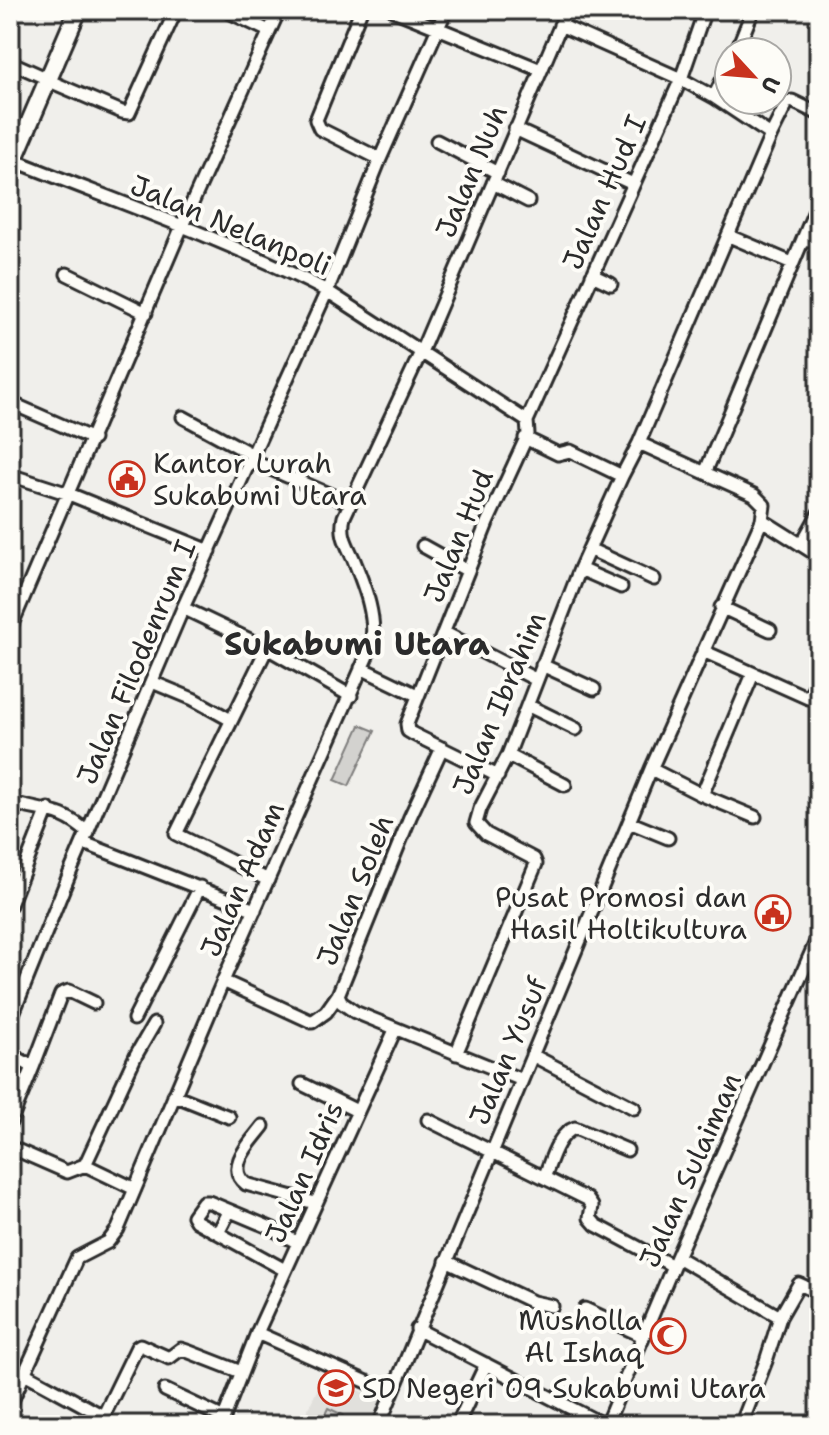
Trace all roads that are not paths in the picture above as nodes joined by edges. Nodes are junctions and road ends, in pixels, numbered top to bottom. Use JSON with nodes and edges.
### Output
{"nodes":[{"id":1,"x":78,"y":10,"type":"edge"},
{"id":2,"x":176,"y":10,"type":"edge"},
{"id":3,"x":225,"y":10,"type":"edge"},
{"id":4,"x":279,"y":10,"type":"edge"},
{"id":5,"x":361,"y":10,"type":"edge"},
{"id":6,"x":393,"y":10,"type":"edge"},
{"id":7,"x":446,"y":10,"type":"edge"},
{"id":8,"x":567,"y":10,"type":"edge"},
{"id":9,"x":705,"y":10,"type":"edge"},
{"id":10,"x":753,"y":10,"type":"edge"},
{"id":11,"x":560,"y":25,"type":"junction"},
{"id":12,"x":438,"y":29,"type":"junction"},
{"id":13,"x":269,"y":31,"type":"junction"},
{"id":14,"x":742,"y":36,"type":"edge"},
{"id":15,"x":10,"y":62,"type":"edge"},
{"id":16,"x":541,"y":70,"type":"junction"},
{"id":17,"x":47,"y":79,"type":"junction"},
{"id":18,"x":681,"y":79,"type":"junction"},
{"id":19,"x":713,"y":96,"type":"edge"},
{"id":20,"x":819,"y":114,"type":"edge"},
{"id":21,"x":742,"y":116,"type":"edge"},
{"id":22,"x":515,"y":129,"type":"junction"},
{"id":23,"x":771,"y":135,"type":"junction"},
{"id":24,"x":437,"y":141,"type":"dead end"},
{"id":25,"x":380,"y":159,"type":"junction"},
{"id":26,"x":12,"y":164,"type":"edge"},
{"id":27,"x":496,"y":178,"type":"junction"},
{"id":28,"x":633,"y":184,"type":"junction"},
{"id":29,"x":528,"y":201,"type":"dead end"},
{"id":30,"x":819,"y":201,"type":"edge"},
{"id":31,"x":181,"y":227,"type":"junction"},
{"id":32,"x":729,"y":236,"type":"junction"},
{"id":33,"x":804,"y":238,"type":"junction"},
{"id":34,"x":819,"y":244,"type":"edge"},
{"id":35,"x":792,"y":263,"type":"junction"},
{"id":36,"x":67,"y":274,"type":"dead end"},
{"id":37,"x":592,"y":275,"type":"junction"},
{"id":38,"x":611,"y":284,"type":"dead end"},
{"id":39,"x":327,"y":291,"type":"junction"},
{"id":40,"x":146,"y":313,"type":"junction"},
{"id":41,"x":421,"y":352,"type":"junction"},
{"id":42,"x":11,"y":403,"type":"edge"},
{"id":43,"x":183,"y":417,"type":"dead end"},
{"id":44,"x":527,"y":421,"type":"junction"},
{"id":45,"x":525,"y":438,"type":"junction"},
{"id":46,"x":93,"y":439,"type":"junction"},
{"id":47,"x":639,"y":443,"type":"junction"},
{"id":48,"x":252,"y":457,"type":"junction"},
{"id":49,"x":705,"y":473,"type":"junction"},
{"id":50,"x":10,"y":475,"type":"edge"},
{"id":51,"x":622,"y":476,"type":"junction"},
{"id":52,"x":69,"y":494,"type":"junction"},
{"id":53,"x":349,"y":503,"type":"junction"},
{"id":54,"x":819,"y":513,"type":"edge"},
{"id":55,"x":762,"y":520,"type":"junction"},
{"id":56,"x":801,"y":545,"type":"junction"},
{"id":57,"x":423,"y":546,"type":"dead end"},
{"id":58,"x":589,"y":549,"type":"junction"},
{"id":59,"x":210,"y":551,"type":"junction"},
{"id":60,"x":819,"y":556,"type":"edge"},
{"id":61,"x":580,"y":569,"type":"junction"},
{"id":62,"x":468,"y":571,"type":"junction"},
{"id":63,"x":654,"y":579,"type":"dead end"},
{"id":64,"x":621,"y":587,"type":"dead end"},
{"id":65,"x":721,"y":607,"type":"junction"},
{"id":66,"x":183,"y":608,"type":"junction"},
{"id":67,"x":10,"y":629,"type":"edge"},
{"id":68,"x":770,"y":630,"type":"dead end"},
{"id":69,"x":445,"y":633,"type":"junction"},
{"id":70,"x":267,"y":648,"type":"junction"},
{"id":71,"x":703,"y":651,"type":"junction"},
{"id":72,"x":542,"y":665,"type":"junction"},
{"id":73,"x":361,"y":668,"type":"junction"},
{"id":74,"x":753,"y":674,"type":"junction"},
{"id":75,"x":819,"y":679,"type":"edge"},
{"id":76,"x":537,"y":680,"type":"junction"},
{"id":77,"x":152,"y":682,"type":"junction"},
{"id":78,"x":594,"y":689,"type":"dead end"},
{"id":79,"x":417,"y":695,"type":"junction"},
{"id":80,"x":351,"y":696,"type":"junction"},
{"id":81,"x":529,"y":706,"type":"junction"},
{"id":82,"x":231,"y":720,"type":"junction"},
{"id":83,"x":576,"y":729,"type":"dead end"},
{"id":84,"x":442,"y":748,"type":"junction"},
{"id":85,"x":508,"y":755,"type":"junction"},
{"id":86,"x":651,"y":769,"type":"junction"},
{"id":87,"x":498,"y":776,"type":"junction"},
{"id":88,"x":565,"y":785,"type":"dead end"},
{"id":89,"x":702,"y":795,"type":"junction"},
{"id":90,"x":10,"y":803,"type":"edge"},
{"id":91,"x":48,"y":809,"type":"junction"},
{"id":92,"x":755,"y":817,"type":"dead end"},
{"id":93,"x":629,"y":822,"type":"junction"},
{"id":94,"x":86,"y":838,"type":"junction"},
{"id":95,"x":668,"y":838,"type":"dead end"},
{"id":96,"x":268,"y":880,"type":"junction"},
{"id":97,"x":200,"y":887,"type":"junction"},
{"id":98,"x":10,"y":905,"type":"edge"},
{"id":99,"x":255,"y":910,"type":"junction"},
{"id":100,"x":819,"y":935,"type":"edge"},
{"id":101,"x":223,"y":981,"type":"junction"},
{"id":102,"x":338,"y":995,"type":"junction"},
{"id":103,"x":94,"y":1003,"type":"dead end"},
{"id":104,"x":134,"y":1019,"type":"dead end"},
{"id":105,"x":10,"y":1021,"type":"edge"},
{"id":106,"x":154,"y":1024,"type":"dead end"},
{"id":107,"x":395,"y":1030,"type":"junction"},
{"id":108,"x":10,"y":1054,"type":"edge"},
{"id":109,"x":456,"y":1054,"type":"junction"},
{"id":110,"x":532,"y":1055,"type":"junction"},
{"id":111,"x":33,"y":1067,"type":"junction"},
{"id":112,"x":522,"y":1080,"type":"junction"},
{"id":113,"x":302,"y":1084,"type":"dead end"},
{"id":114,"x":174,"y":1095,"type":"junction"},
{"id":115,"x":634,"y":1108,"type":"dead end"},
{"id":116,"x":357,"y":1111,"type":"junction"},
{"id":117,"x":229,"y":1117,"type":"dead end"},
{"id":118,"x":428,"y":1120,"type":"dead end"},
{"id":119,"x":10,"y":1123,"type":"edge"},
{"id":120,"x":263,"y":1126,"type":"dead end"},
{"id":121,"x":10,"y":1147,"type":"edge"},
{"id":122,"x":627,"y":1150,"type":"dead end"},
{"id":123,"x":492,"y":1153,"type":"junction"},
{"id":124,"x":85,"y":1165,"type":"junction"},
{"id":125,"x":544,"y":1178,"type":"junction"},
{"id":126,"x":135,"y":1189,"type":"junction"},
{"id":127,"x":315,"y":1203,"type":"junction"},
{"id":128,"x":229,"y":1212,"type":"junction"},
{"id":129,"x":218,"y":1233,"type":"junction"},
{"id":130,"x":298,"y":1243,"type":"junction"},
{"id":131,"x":446,"y":1261,"type":"junction"},
{"id":132,"x":675,"y":1261,"type":"junction"},
{"id":133,"x":285,"y":1270,"type":"junction"},
{"id":134,"x":819,"y":1293,"type":"edge"},
{"id":135,"x":552,"y":1306,"type":"dead end"},
{"id":136,"x":585,"y":1309,"type":"dead end"},
{"id":137,"x":780,"y":1317,"type":"junction"},
{"id":138,"x":417,"y":1329,"type":"junction"},
{"id":139,"x":643,"y":1336,"type":"junction"},
{"id":140,"x":254,"y":1339,"type":"junction"},
{"id":141,"x":486,"y":1364,"type":"junction"},
{"id":142,"x":241,"y":1372,"type":"junction"},
{"id":143,"x":18,"y":1376,"type":"edge"},
{"id":144,"x":165,"y":1390,"type":"dead end"},
{"id":145,"x":392,"y":1393,"type":"junction"},
{"id":146,"x":10,"y":1405,"type":"edge"},
{"id":147,"x":101,"y":1420,"type":"edge"},
{"id":148,"x":459,"y":1421,"type":"dead end"},
{"id":149,"x":222,"y":1422,"type":"edge"},
{"id":150,"x":379,"y":1425,"type":"edge"},
{"id":151,"x":605,"y":1425,"type":"edge"},
{"id":152,"x":741,"y":1425,"type":"edge"}],
"edges":[{"from":1,"to":17,"type":"street"},
{"from":2,"to":17,"type":"street"},
{"from":3,"to":13,"type":"street"},
{"from":4,"to":13,"type":"street"},
{"from":5,"to":25,"type":"street"},
{"from":6,"to":12,"type":"street"},
{"from":7,"to":12,"type":"street","name":"Jalan Filodenrum I"},
{"from":8,"to":11,"type":"street","name":"Jalan Nuh"},
{"from":9,"to":18,"type":"street","name":"Jalan Hud I"},
{"from":10,"to":14,"type":"street"},
{"from":11,"to":16,"type":"street","name":"Jalan Nuh"},
{"from":11,"to":18,"type":"street"},
{"from":12,"to":16,"type":"street"},
{"from":12,"to":25,"type":"street","name":"Jalan Filodenrum I"},
{"from":13,"to":31,"type":"street"},
{"from":15,"to":17,"type":"street"},
{"from":16,"to":22,"type":"street","name":"Jalan Nuh"},
{"from":17,"to":26,"type":"street"},
{"from":18,"to":19,"type":"street"},
{"from":18,"to":28,"type":"street","name":"Jalan Hud I"},
{"from":20,"to":23,"type":"street"},
{"from":21,"to":23,"type":"street"},
{"from":22,"to":27,"type":"street","name":"Jalan Nuh"},
{"from":22,"to":28,"type":"street"},
{"from":23,"to":32,"type":"street"},
{"from":24,"to":27,"type":"street"},
{"from":25,"to":39,"type":"street","name":"Jalan Filodenrum I"},
{"from":26,"to":31,"type":"street","name":"Jalan Nelanpoli"},
{"from":27,"to":29,"type":"street"},
{"from":27,"to":41,"type":"street","name":"Jalan Nuh"},
{"from":28,"to":37,"type":"street","name":"Jalan Hud I"},
{"from":30,"to":33,"type":"street"},
{"from":31,"to":39,"type":"street","name":"Jalan Nelanpoli"},
{"from":31,"to":40,"type":"street"},
{"from":32,"to":35,"type":"street"},
{"from":32,"to":47,"type":"street"},
{"from":33,"to":34,"type":"street"},
{"from":33,"to":35,"type":"street"},
{"from":35,"to":49,"type":"street"},
{"from":36,"to":40,"type":"street"},
{"from":37,"to":38,"type":"street"},
{"from":37,"to":44,"type":"street","name":"Jalan Hud I"},
{"from":39,"to":41,"type":"street","name":"Jalan Nelanpoli"},
{"from":39,"to":48,"type":"street","name":"Jalan Filodenrum I"},
{"from":40,"to":46,"type":"street"},
{"from":41,"to":44,"type":"street","name":"Jalan Nelanpoli"},
{"from":41,"to":53,"type":"street","name":"Jalan Adam"},
{"from":42,"to":46,"type":"street"},
{"from":43,"to":48,"type":"street"},
{"from":44,"to":45,"type":"street","name":"Jalan Hud I"},
{"from":45,"to":51,"type":"street"},
{"from":45,"to":62,"type":"street","name":"Jalan Hud"},
{"from":46,"to":52,"type":"street"},
{"from":47,"to":49,"type":"street"},
{"from":47,"to":51,"type":"street","name":"Jalan Ibrahim"},
{"from":48,"to":53,"type":"street"},
{"from":48,"to":59,"type":"street","name":"Jalan Filodenrum I"},
{"from":49,"to":55,"type":"street"},
{"from":50,"to":52,"type":"street"},
{"from":51,"to":58,"type":"street","name":"Jalan Ibrahim"},
{"from":52,"to":59,"type":"street"},
{"from":52,"to":67,"type":"street"},
{"from":53,"to":73,"type":"street","name":"Jalan Adam"},
{"from":54,"to":56,"type":"street"},
{"from":55,"to":56,"type":"street"},
{"from":55,"to":65,"type":"street","name":"Jalan Yusuf"},
{"from":56,"to":60,"type":"street"},
{"from":57,"to":62,"type":"street"},
{"from":58,"to":61,"type":"street","name":"Jalan Ibrahim"},
{"from":58,"to":63,"type":"street"},
{"from":59,"to":66,"type":"street","name":"Jalan Filodenrum I"},
{"from":61,"to":64,"type":"street"},
{"from":61,"to":72,"type":"street","name":"Jalan Ibrahim"},
{"from":62,"to":69,"type":"street","name":"Jalan Hud"},
{"from":65,"to":68,"type":"street"},
{"from":65,"to":71,"type":"street","name":"Jalan Yusuf"},
{"from":66,"to":70,"type":"street"},
{"from":66,"to":77,"type":"street","name":"Jalan Filodenrum I"},
{"from":69,"to":76,"type":"street"},
{"from":69,"to":79,"type":"street","name":"Jalan Hud"},
{"from":70,"to":80,"type":"street"},
{"from":70,"to":82,"type":"street"},
{"from":71,"to":74,"type":"street"},
{"from":71,"to":86,"type":"street","name":"Jalan Yusuf"},
{"from":72,"to":76,"type":"street","name":"Jalan Ibrahim"},
{"from":72,"to":78,"type":"street"},
{"from":73,"to":79,"type":"street"},
{"from":73,"to":80,"type":"street","name":"Jalan Adam"},
{"from":74,"to":75,"type":"street"},
{"from":74,"to":89,"type":"street"},
{"from":76,"to":81,"type":"street","name":"Jalan Ibrahim"},
{"from":77,"to":82,"type":"street"},
{"from":77,"to":94,"type":"street","name":"Jalan Filodenrum I"},
{"from":79,"to":84,"type":"street","name":"Jalan Hud"},
{"from":80,"to":96,"type":"street","name":"Jalan Adam"},
{"from":81,"to":83,"type":"street"},
{"from":81,"to":85,"type":"street","name":"Jalan Ibrahim"},
{"from":82,"to":96,"type":"street"},
{"from":84,"to":87,"type":"street"},
{"from":84,"to":102,"type":"street","name":"Jalan Soleh"},
{"from":85,"to":87,"type":"street","name":"Jalan Ibrahim"},
{"from":85,"to":88,"type":"street"},
{"from":86,"to":89,"type":"street"},
{"from":86,"to":93,"type":"street","name":"Jalan Yusuf"},
{"from":87,"to":109,"type":"street","name":"Jalan Ibrahim"},
{"from":89,"to":92,"type":"street"},
{"from":90,"to":91,"type":"street"},
{"from":91,"to":94,"type":"street"},
{"from":91,"to":98,"type":"street"},
{"from":93,"to":95,"type":"street"},
{"from":93,"to":110,"type":"street","name":"Jalan Yusuf"},
{"from":94,"to":97,"type":"street"},
{"from":94,"to":105,"type":"street","name":"Jalan Filodenrum I"},
{"from":96,"to":99,"type":"street","name":"Jalan Adam"},
{"from":97,"to":99,"type":"street"},
{"from":97,"to":104,"type":"street"},
{"from":99,"to":101,"type":"street","name":"Jalan Adam"},
{"from":100,"to":132,"type":"street","name":"Jalan Sulaiman"},
{"from":101,"to":102,"type":"street"},
{"from":101,"to":114,"type":"street","name":"Jalan Adam"},
{"from":102,"to":107,"type":"street","name":"Jalan Soleh"},
{"from":103,"to":111,"type":"street"},
{"from":106,"to":124,"type":"street"},
{"from":107,"to":109,"type":"street","name":"Jalan Soleh"},
{"from":107,"to":116,"type":"street","name":"Jalan Idris"},
{"from":108,"to":111,"type":"street"},
{"from":109,"to":112,"type":"street","name":"Jalan Soleh"},
{"from":110,"to":112,"type":"street","name":"Jalan Yusuf"},
{"from":110,"to":115,"type":"street"},
{"from":111,"to":119,"type":"street"},
{"from":112,"to":123,"type":"street","name":"Jalan Yusuf"},
{"from":113,"to":116,"type":"street"},
{"from":114,"to":117,"type":"street"},
{"from":114,"to":126,"type":"street","name":"Jalan Adam"},
{"from":116,"to":127,"type":"street","name":"Jalan Idris"},
{"from":118,"to":123,"type":"street"},
{"from":120,"to":127,"type":"street"},
{"from":121,"to":124,"type":"street"},
{"from":122,"to":125,"type":"street"},
{"from":123,"to":125,"type":"street"},
{"from":123,"to":131,"type":"street","name":"Jalan Yusuf"},
{"from":124,"to":126,"type":"street"},
{"from":125,"to":132,"type":"street"},
{"from":126,"to":143,"type":"street","name":"Jalan Adam"},
{"from":127,"to":130,"type":"street","name":"Jalan Idris"},
{"from":128,"to":129,"type":"street"},
{"from":128,"to":129,"type":"street"},
{"from":128,"to":130,"type":"street"},
{"from":129,"to":133,"type":"street"},
{"from":130,"to":133,"type":"street","name":"Jalan Idris"},
{"from":131,"to":135,"type":"street"},
{"from":131,"to":138,"type":"street","name":"Jalan Yusuf"},
{"from":132,"to":137,"type":"street"},
{"from":132,"to":139,"type":"street","name":"Jalan Sulaiman"},
{"from":133,"to":140,"type":"street","name":"Jalan Idris"},
{"from":134,"to":137,"type":"street"},
{"from":136,"to":139,"type":"street"},
{"from":137,"to":152,"type":"street"},
{"from":138,"to":141,"type":"street"},
{"from":138,"to":145,"type":"street","name":"Jalan Yusuf"},
{"from":139,"to":151,"type":"street","name":"Jalan Sulaiman"},
{"from":140,"to":142,"type":"street","name":"Jalan Idris"},
{"from":140,"to":145,"type":"street"},
{"from":141,"to":148,"type":"street"},
{"from":141,"to":151,"type":"street"},
{"from":142,"to":147,"type":"street"},
{"from":142,"to":149,"type":"street","name":"Jalan Idris"},
{"from":143,"to":146,"type":"street","name":"Jalan Adam"},
{"from":143,"to":147,"type":"street"},
{"from":144,"to":149,"type":"street"},
{"from":145,"to":150,"type":"street","name":"Jalan Yusuf"}]}
